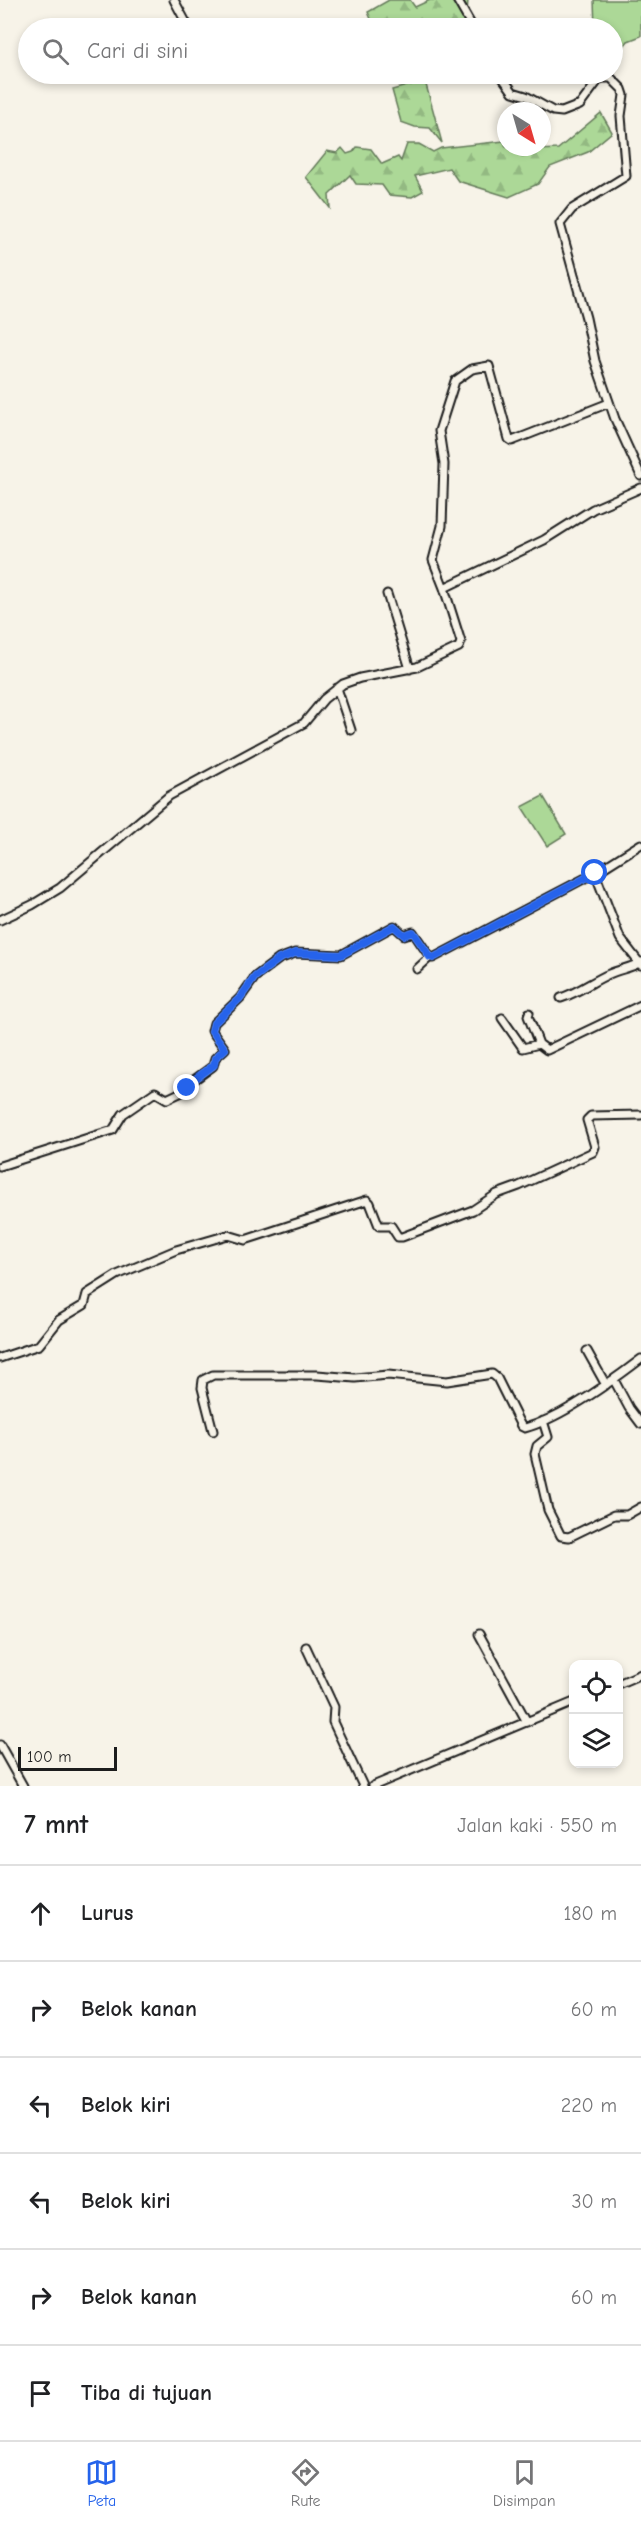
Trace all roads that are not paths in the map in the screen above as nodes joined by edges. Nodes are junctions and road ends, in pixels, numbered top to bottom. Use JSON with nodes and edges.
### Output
{"nodes":[{"id":1,"x":174,"y":0,"type":"edge"},
{"id":2,"x":457,"y":0,"type":"edge"},
{"id":3,"x":184,"y":18,"type":"edge"},
{"id":4,"x":467,"y":18,"type":"edge"},
{"id":5,"x":507,"y":84,"type":"edge"},
{"id":6,"x":596,"y":84,"type":"edge"},
{"id":7,"x":618,"y":84,"type":"edge"},
{"id":8,"x":609,"y":403,"type":"junction"},
{"id":9,"x":641,"y":476,"type":"edge"},
{"id":10,"x":641,"y":488,"type":"edge"},
{"id":11,"x":444,"y":588,"type":"junction"},
{"id":12,"x":387,"y":594,"type":"dead end"},
{"id":13,"x":410,"y":669,"type":"junction"},
{"id":14,"x":337,"y":688,"type":"junction"},
{"id":15,"x":351,"y":730,"type":"dead end"},
{"id":16,"x":641,"y":844,"type":"edge"},
{"id":17,"x":595,"y":873,"type":"junction"},
{"id":18,"x":0,"y":920,"type":"edge"},
{"id":19,"x":430,"y":957,"type":"junction"},
{"id":20,"x":640,"y":963,"type":"edge"},
{"id":21,"x":417,"y":969,"type":"dead end"},
{"id":22,"x":561,"y":998,"type":"dead end"},
{"id":23,"x":641,"y":1005,"type":"edge"},
{"id":24,"x":529,"y":1013,"type":"dead end"},
{"id":25,"x":502,"y":1018,"type":"dead end"},
{"id":26,"x":539,"y":1044,"type":"junction"},
{"id":27,"x":641,"y":1115,"type":"edge"},
{"id":28,"x":0,"y":1166,"type":"edge"},
{"id":29,"x":587,"y":1352,"type":"dead end"},
{"id":30,"x":0,"y":1358,"type":"edge"},
{"id":31,"x":641,"y":1359,"type":"edge"},
{"id":32,"x":614,"y":1380,"type":"junction"},
{"id":33,"x":606,"y":1385,"type":"junction"},
{"id":34,"x":543,"y":1421,"type":"junction"},
{"id":35,"x":641,"y":1424,"type":"edge"},
{"id":36,"x":213,"y":1431,"type":"dead end"},
{"id":37,"x":641,"y":1507,"type":"edge"},
{"id":38,"x":479,"y":1634,"type":"dead end"},
{"id":39,"x":306,"y":1647,"type":"dead end"},
{"id":40,"x":641,"y":1674,"type":"edge"},
{"id":41,"x":623,"y":1682,"type":"edge"},
{"id":42,"x":569,"y":1704,"type":"edge"},
{"id":43,"x":527,"y":1722,"type":"junction"},
{"id":44,"x":0,"y":1745,"type":"edge"},
{"id":45,"x":22,"y":1786,"type":"edge"},
{"id":46,"x":363,"y":1786,"type":"edge"},
{"id":47,"x":373,"y":1786,"type":"edge"}],
"edges":[{"from":1,"to":3,"type":"street"},
{"from":2,"to":4,"type":"street"},
{"from":5,"to":6,"type":"street"},
{"from":7,"to":8,"type":"street"},
{"from":8,"to":9,"type":"street"},
{"from":8,"to":11,"type":"street"},
{"from":10,"to":11,"type":"street"},
{"from":11,"to":13,"type":"street"},
{"from":12,"to":13,"type":"street"},
{"from":13,"to":14,"type":"street"},
{"from":14,"to":15,"type":"street"},
{"from":14,"to":18,"type":"street"},
{"from":16,"to":17,"type":"street"},
{"from":17,"to":19,"type":"street"},
{"from":17,"to":20,"type":"street"},
{"from":19,"to":21,"type":"street"},
{"from":19,"to":28,"type":"street"},
{"from":20,"to":22,"type":"street"},
{"from":23,"to":26,"type":"street"},
{"from":24,"to":26,"type":"street"},
{"from":25,"to":26,"type":"street"},
{"from":27,"to":30,"type":"street"},
{"from":29,"to":33,"type":"street"},
{"from":31,"to":32,"type":"street"},
{"from":32,"to":33,"type":"street"},
{"from":32,"to":35,"type":"street"},
{"from":33,"to":34,"type":"street"},
{"from":34,"to":36,"type":"street"},
{"from":34,"to":37,"type":"street"},
{"from":38,"to":43,"type":"street"},
{"from":39,"to":46,"type":"street"},
{"from":40,"to":41,"type":"street"},
{"from":42,"to":43,"type":"street"},
{"from":43,"to":47,"type":"street"},
{"from":44,"to":45,"type":"street"}]}
